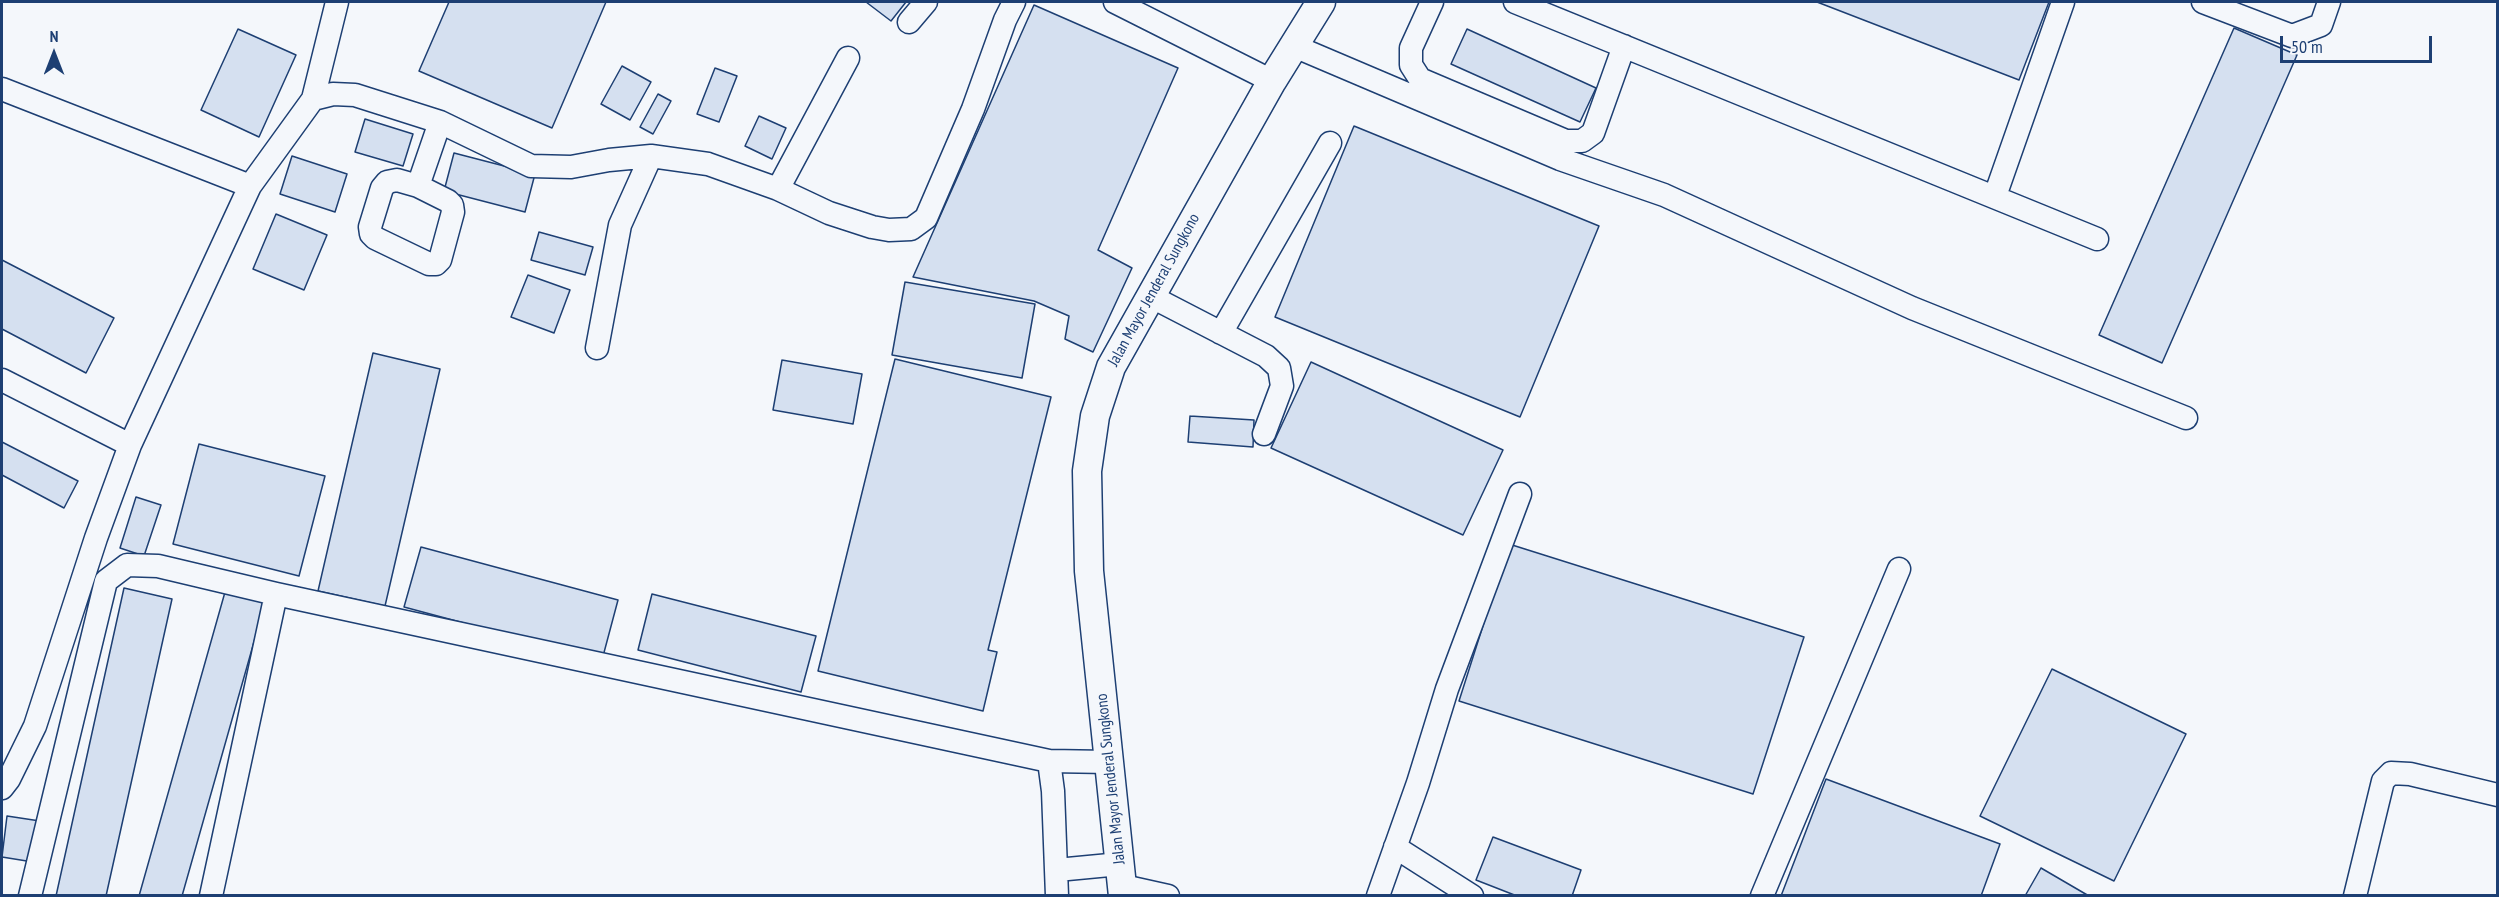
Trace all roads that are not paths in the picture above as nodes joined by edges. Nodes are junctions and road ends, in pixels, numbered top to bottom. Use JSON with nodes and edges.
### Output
{"nodes":[{"id":1,"x":337,"y":2,"type":"edge"},
{"id":2,"x":926,"y":2,"type":"edge"},
{"id":3,"x":1014,"y":2,"type":"edge"},
{"id":4,"x":1115,"y":2,"type":"edge"},
{"id":5,"x":1321,"y":2,"type":"edge"},
{"id":6,"x":1432,"y":2,"type":"edge"},
{"id":7,"x":1515,"y":2,"type":"edge"},
{"id":8,"x":2063,"y":2,"type":"edge"},
{"id":9,"x":2203,"y":2,"type":"edge"},
{"id":10,"x":2329,"y":2,"type":"edge"},
{"id":11,"x":909,"y":22,"type":"dead end"},
{"id":12,"x":1294,"y":46,"type":"junction"},
{"id":13,"x":1624,"y":46,"type":"junction"},
{"id":14,"x":848,"y":58,"type":"dead end"},
{"id":15,"x":1272,"y":81,"type":"junction"},
{"id":16,"x":2,"y":89,"type":"edge"},
{"id":17,"x":313,"y":99,"type":"junction"},
{"id":18,"x":440,"y":122,"type":"junction"},
{"id":19,"x":1330,"y":143,"type":"dead end"},
{"id":20,"x":651,"y":156,"type":"junction"},
{"id":21,"x":250,"y":186,"type":"junction"},
{"id":22,"x":418,"y":186,"type":"dead end"},
{"id":23,"x":778,"y":189,"type":"junction"},
{"id":24,"x":1995,"y":196,"type":"junction"},
{"id":25,"x":2097,"y":239,"type":"dead end"},
{"id":26,"x":1150,"y":296,"type":"junction"},
{"id":27,"x":1221,"y":333,"type":"junction"},
{"id":28,"x":597,"y":348,"type":"dead end"},
{"id":29,"x":2,"y":380,"type":"edge"},
{"id":30,"x":2186,"y":418,"type":"dead end"},
{"id":31,"x":1264,"y":434,"type":"dead end"},
{"id":32,"x":130,"y":446,"type":"junction"},
{"id":33,"x":1520,"y":494,"type":"dead end"},
{"id":34,"x":1899,"y":569,"type":"dead end"},
{"id":35,"x":276,"y":594,"type":"junction"},
{"id":36,"x":1049,"y":760,"type":"junction"},
{"id":37,"x":1108,"y":762,"type":"junction"},
{"id":38,"x":2,"y":788,"type":"edge"},
{"id":39,"x":2498,"y":795,"type":"edge"},
{"id":40,"x":1395,"y":848,"type":"junction"},
{"id":41,"x":1057,"y":870,"type":"junction"},
{"id":42,"x":1122,"y":882,"type":"edge"},
{"id":43,"x":30,"y":896,"type":"edge"},
{"id":44,"x":211,"y":896,"type":"edge"},
{"id":45,"x":1057,"y":896,"type":"edge"},
{"id":46,"x":1168,"y":896,"type":"edge"},
{"id":47,"x":1378,"y":896,"type":"edge"},
{"id":48,"x":1472,"y":896,"type":"edge"},
{"id":49,"x":1762,"y":896,"type":"edge"},
{"id":50,"x":2355,"y":896,"type":"edge"}],
"edges":[{"from":1,"to":17,"type":"street"},
{"from":2,"to":11,"type":"street"},
{"from":3,"to":23,"type":"street"},
{"from":4,"to":15,"type":"street"},
{"from":5,"to":12,"type":"main road","name":"Jalan Mayor Jenderal Sungkono"},
{"from":6,"to":13,"type":"street"},
{"from":7,"to":13,"type":"street"},
{"from":8,"to":24,"type":"street"},
{"from":9,"to":10,"type":"street"},
{"from":12,"to":15,"type":"main road","name":"Jalan Mayor Jenderal Sungkono"},
{"from":12,"to":30,"type":"street"},
{"from":13,"to":24,"type":"street"},
{"from":14,"to":23,"type":"street"},
{"from":15,"to":26,"type":"main road","name":"Jalan Mayor Jenderal Sungkono"},
{"from":16,"to":21,"type":"street"},
{"from":17,"to":18,"type":"street"},
{"from":17,"to":21,"type":"street"},
{"from":18,"to":20,"type":"street"},
{"from":18,"to":22,"type":"street"},
{"from":19,"to":27,"type":"street"},
{"from":20,"to":23,"type":"street"},
{"from":20,"to":28,"type":"street"},
{"from":21,"to":32,"type":"street"},
{"from":24,"to":25,"type":"street"},
{"from":26,"to":27,"type":"street"},
{"from":26,"to":37,"type":"main road","name":"Jalan Mayor Jenderal Sungkono"},
{"from":27,"to":31,"type":"street"},
{"from":29,"to":32,"type":"street"},
{"from":32,"to":38,"type":"street"},
{"from":33,"to":40,"type":"street"},
{"from":34,"to":49,"type":"street"},
{"from":35,"to":36,"type":"street"},
{"from":35,"to":43,"type":"street"},
{"from":35,"to":44,"type":"street"},
{"from":36,"to":37,"type":"street"},
{"from":36,"to":41,"type":"street"},
{"from":37,"to":42,"type":"main road","name":"Jalan Mayor Jenderal Sungkono"},
{"from":39,"to":50,"type":"street"},
{"from":40,"to":47,"type":"street"},
{"from":40,"to":48,"type":"street"},
{"from":41,"to":42,"type":"street"},
{"from":41,"to":45,"type":"street"},
{"from":42,"to":46,"type":"street"}]}
